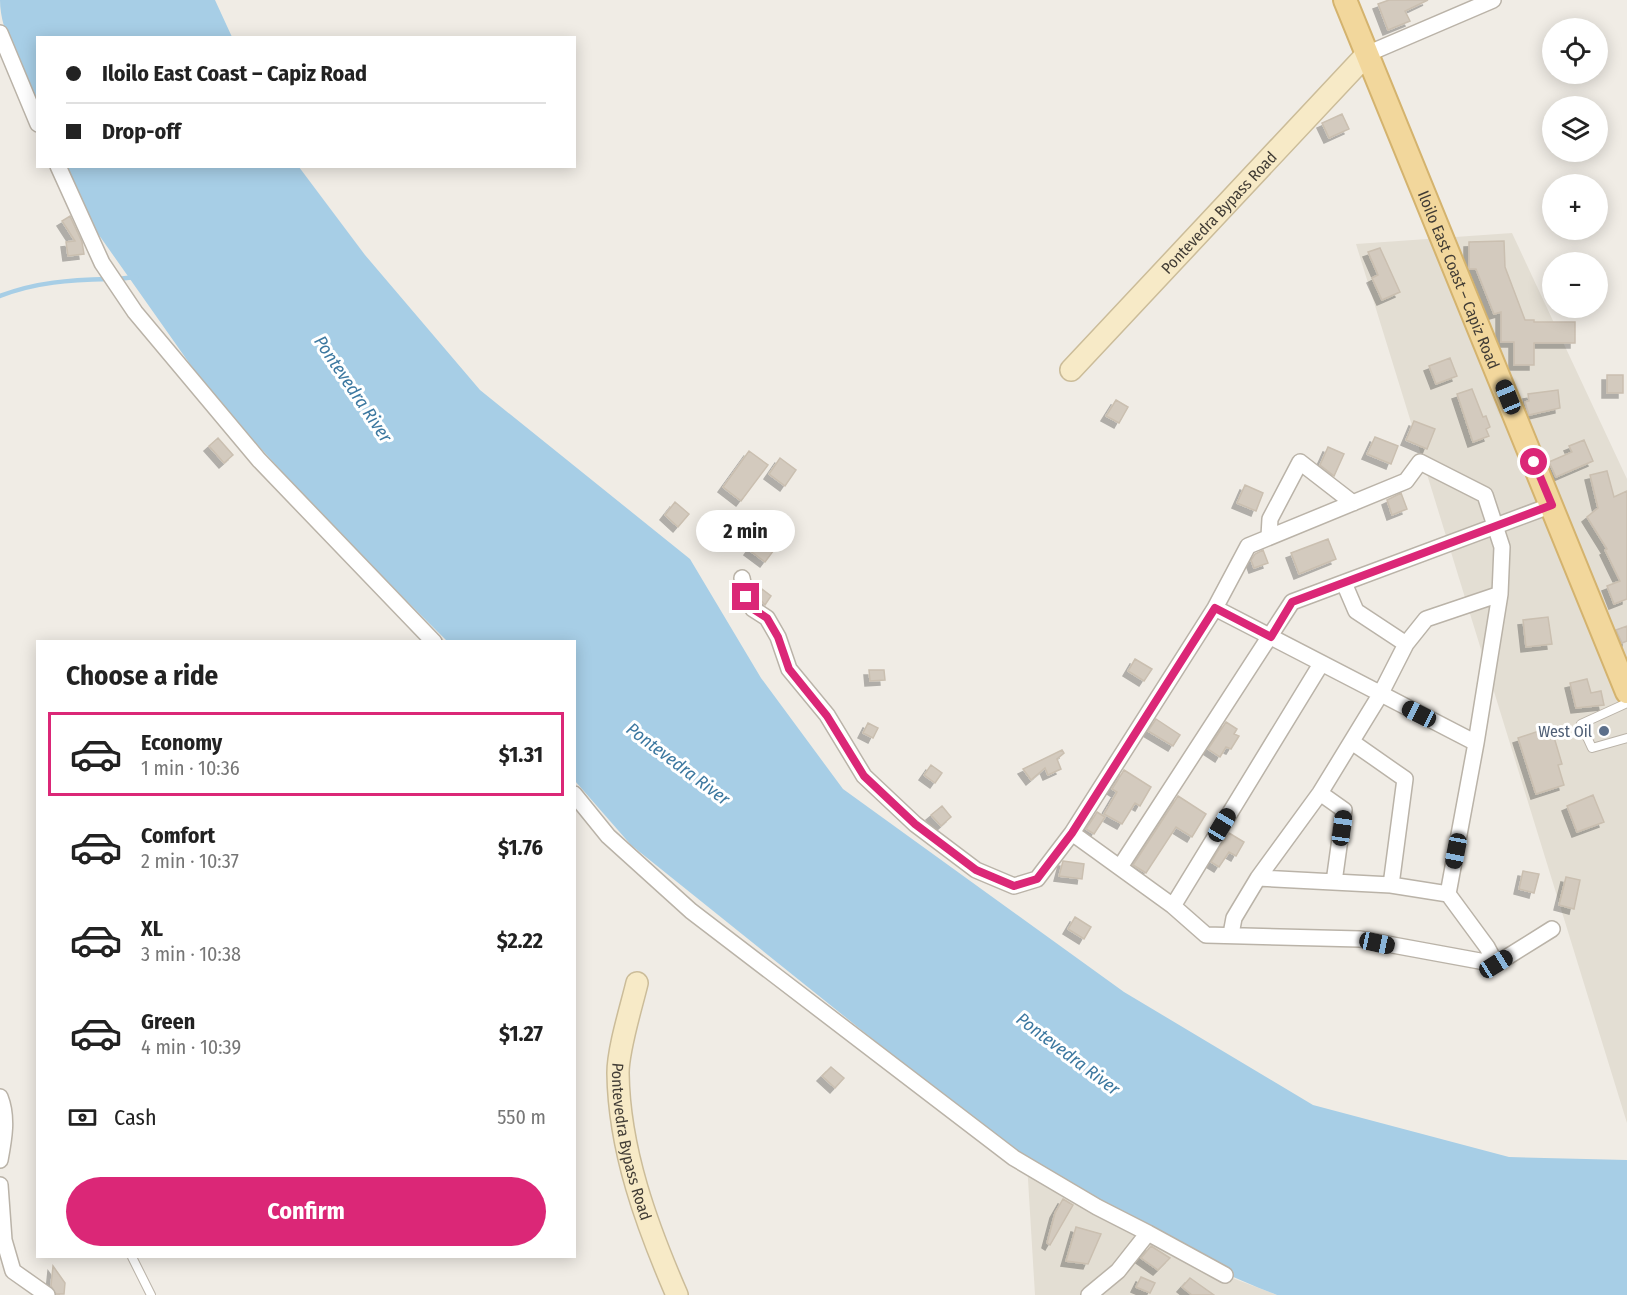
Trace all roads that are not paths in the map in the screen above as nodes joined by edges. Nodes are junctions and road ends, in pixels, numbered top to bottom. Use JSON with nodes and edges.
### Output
{"nodes":[{"id":1,"x":1345,"y":0,"type":"edge"},
{"id":2,"x":1493,"y":0,"type":"edge"},
{"id":3,"x":0,"y":33,"type":"edge"},
{"id":4,"x":1366,"y":54,"type":"junction"},
{"id":5,"x":36,"y":119,"type":"edge"},
{"id":6,"x":59,"y":168,"type":"edge"},
{"id":7,"x":1071,"y":370,"type":"dead end"},
{"id":8,"x":1353,"y":503,"type":"junction"},
{"id":9,"x":1552,"y":505,"type":"junction"},
{"id":10,"x":1496,"y":526,"type":"junction"},
{"id":11,"x":1269,"y":536,"type":"junction"},
{"id":12,"x":742,"y":578,"type":"dead end"},
{"id":13,"x":1344,"y":583,"type":"junction"},
{"id":14,"x":1500,"y":594,"type":"junction"},
{"id":15,"x":1215,"y":608,"type":"junction"},
{"id":16,"x":1271,"y":637,"type":"junction"},
{"id":17,"x":432,"y":640,"type":"edge"},
{"id":18,"x":1406,"y":644,"type":"junction"},
{"id":19,"x":1321,"y":664,"type":"junction"},
{"id":20,"x":1627,"y":692,"type":"edge"},
{"id":21,"x":1380,"y":695,"type":"junction"},
{"id":22,"x":1627,"y":703,"type":"edge"},
{"id":23,"x":1627,"y":738,"type":"edge"},
{"id":24,"x":1352,"y":742,"type":"junction"},
{"id":25,"x":1476,"y":743,"type":"junction"},
{"id":26,"x":1320,"y":793,"type":"junction"},
{"id":27,"x":576,"y":796,"type":"edge"},
{"id":28,"x":1072,"y":833,"type":"junction"},
{"id":29,"x":1120,"y":867,"type":"junction"},
{"id":30,"x":1258,"y":878,"type":"junction"},
{"id":31,"x":1334,"y":882,"type":"junction"},
{"id":32,"x":1391,"y":885,"type":"junction"},
{"id":33,"x":1448,"y":894,"type":"junction"},
{"id":34,"x":1173,"y":906,"type":"junction"},
{"id":35,"x":1552,"y":929,"type":"dead end"},
{"id":36,"x":1231,"y":934,"type":"junction"},
{"id":37,"x":1496,"y":964,"type":"junction"},
{"id":38,"x":637,"y":983,"type":"dead end"},
{"id":39,"x":0,"y":1097,"type":"edge"},
{"id":40,"x":0,"y":1160,"type":"edge"},
{"id":41,"x":0,"y":1185,"type":"edge"},
{"id":42,"x":1148,"y":1233,"type":"junction"},
{"id":43,"x":132,"y":1258,"type":"edge"},
{"id":44,"x":1224,"y":1275,"type":"dead end"},
{"id":45,"x":47,"y":1295,"type":"edge"},
{"id":46,"x":151,"y":1295,"type":"edge"},
{"id":47,"x":677,"y":1295,"type":"edge"},
{"id":48,"x":1089,"y":1295,"type":"edge"}],
"edges":[{"from":1,"to":4,"type":"main road","name":"Iloilo East Coast – Capiz Road"},
{"from":2,"to":4,"type":"street"},
{"from":3,"to":5,"type":"street"},
{"from":4,"to":7,"type":"main road","name":"Pontevedra Bypass Road"},
{"from":4,"to":9,"type":"main road","name":"Iloilo East Coast – Capiz Road"},
{"from":6,"to":17,"type":"street"},
{"from":8,"to":10,"type":"street"},
{"from":8,"to":11,"type":"street"},
{"from":8,"to":11,"type":"street"},
{"from":9,"to":10,"type":"street"},
{"from":9,"to":20,"type":"main road","name":"Iloilo East Coast – Capiz Road"},
{"from":10,"to":13,"type":"street"},
{"from":10,"to":14,"type":"street"},
{"from":11,"to":15,"type":"street"},
{"from":12,"to":28,"type":"street"},
{"from":13,"to":16,"type":"street"},
{"from":13,"to":18,"type":"street"},
{"from":14,"to":18,"type":"street"},
{"from":14,"to":25,"type":"street"},
{"from":15,"to":16,"type":"street"},
{"from":15,"to":28,"type":"street"},
{"from":16,"to":19,"type":"street"},
{"from":16,"to":29,"type":"street"},
{"from":18,"to":21,"type":"street"},
{"from":19,"to":21,"type":"street"},
{"from":19,"to":34,"type":"street"},
{"from":21,"to":24,"type":"street"},
{"from":21,"to":25,"type":"street"},
{"from":22,"to":23,"type":"lane"},
{"from":24,"to":26,"type":"street"},
{"from":24,"to":32,"type":"street"},
{"from":25,"to":33,"type":"street"},
{"from":26,"to":30,"type":"street"},
{"from":26,"to":31,"type":"street"},
{"from":27,"to":42,"type":"street"},
{"from":28,"to":29,"type":"street"},
{"from":29,"to":34,"type":"street"},
{"from":30,"to":31,"type":"street"},
{"from":30,"to":36,"type":"street"},
{"from":31,"to":32,"type":"street"},
{"from":32,"to":33,"type":"street"},
{"from":33,"to":37,"type":"street"},
{"from":34,"to":36,"type":"street"},
{"from":35,"to":37,"type":"street"},
{"from":36,"to":37,"type":"street"},
{"from":38,"to":47,"type":"main road","name":"Pontevedra Bypass Road"},
{"from":39,"to":40,"type":"street"},
{"from":41,"to":45,"type":"street"},
{"from":42,"to":44,"type":"street"},
{"from":42,"to":48,"type":"street"},
{"from":43,"to":46,"type":"lane"}]}
